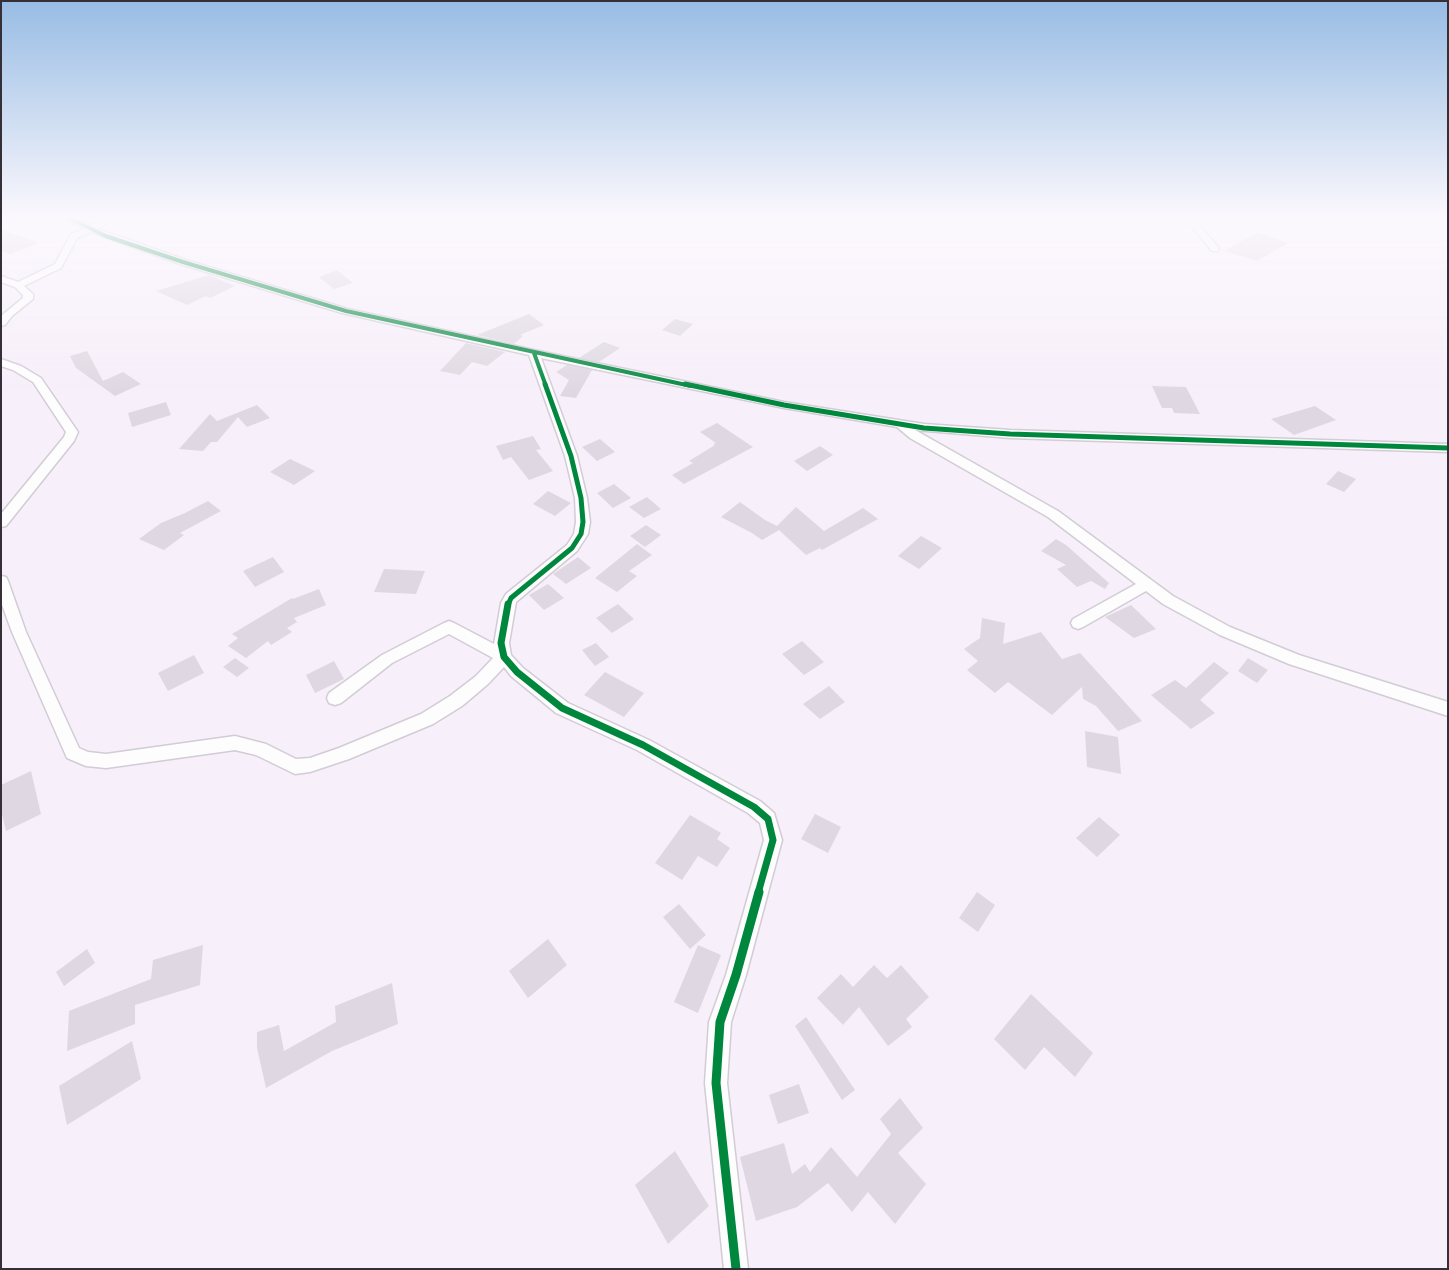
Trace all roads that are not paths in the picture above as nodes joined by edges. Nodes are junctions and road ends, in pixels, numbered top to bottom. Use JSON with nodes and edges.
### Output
{"nodes":[{"id":1,"x":37,"y":276,"type":"edge"},
{"id":2,"x":230,"y":276,"type":"edge"},
{"id":3,"x":1,"y":279,"type":"edge"},
{"id":4,"x":19,"y":285,"type":"junction"},
{"id":5,"x":1,"y":323,"type":"edge"},
{"id":6,"x":534,"y":354,"type":"junction"},
{"id":7,"x":1,"y":362,"type":"edge"},
{"id":8,"x":900,"y":424,"type":"junction"},
{"id":9,"x":1448,"y":448,"type":"edge"},
{"id":10,"x":1,"y":523,"type":"edge"},
{"id":11,"x":1,"y":581,"type":"edge"},
{"id":12,"x":1147,"y":584,"type":"junction"},
{"id":13,"x":1078,"y":623,"type":"dead end"},
{"id":14,"x":504,"y":657,"type":"junction"},
{"id":15,"x":334,"y":698,"type":"dead end"},
{"id":16,"x":1448,"y":709,"type":"edge"},
{"id":17,"x":736,"y":1269,"type":"edge"}],
"edges":[{"from":1,"to":4,"type":"street"},
{"from":2,"to":6,"type":"street"},
{"from":3,"to":4,"type":"street"},
{"from":4,"to":5,"type":"street"},
{"from":6,"to":8,"type":"street"},
{"from":6,"to":14,"type":"street"},
{"from":7,"to":10,"type":"street"},
{"from":8,"to":9,"type":"street"},
{"from":8,"to":12,"type":"street"},
{"from":11,"to":14,"type":"street"},
{"from":12,"to":13,"type":"street"},
{"from":12,"to":16,"type":"street"},
{"from":14,"to":15,"type":"street"},
{"from":14,"to":17,"type":"street"}]}
